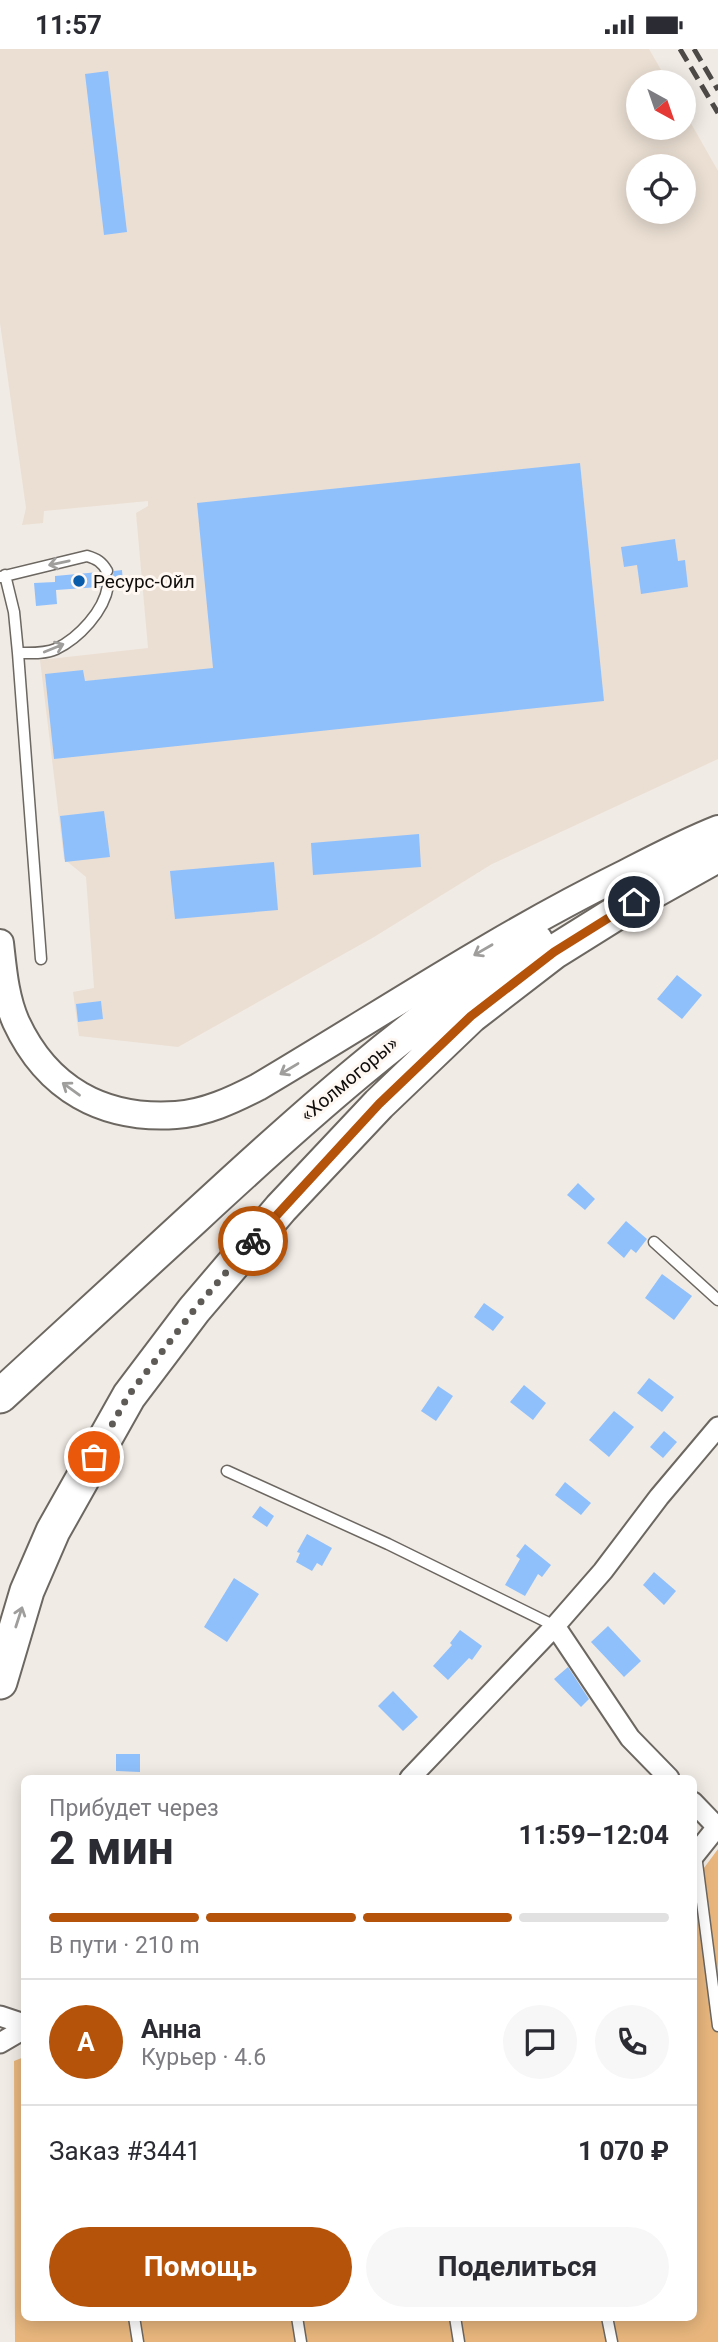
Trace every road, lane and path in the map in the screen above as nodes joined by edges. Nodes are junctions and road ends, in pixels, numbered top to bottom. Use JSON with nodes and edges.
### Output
{"nodes":[{"id":1,"x":107,"y":572,"type":"dead end"},
{"id":2,"x":2,"y":575,"type":"edge"},
{"id":3,"x":108,"y":586,"type":"dead end"},
{"id":4,"x":18,"y":653,"type":"junction"},
{"id":5,"x":718,"y":829,"type":"edge"},
{"id":6,"x":718,"y":837,"type":"edge"},
{"id":7,"x":718,"y":855,"type":"edge"},
{"id":8,"x":0,"y":943,"type":"edge"},
{"id":9,"x":41,"y":959,"type":"dead end"},
{"id":10,"x":654,"y":1242,"type":"dead end"},
{"id":11,"x":718,"y":1300,"type":"edge"},
{"id":12,"x":11,"y":1386,"type":"edge"},
{"id":13,"x":718,"y":1427,"type":"edge"},
{"id":14,"x":227,"y":1471,"type":"dead end"},
{"id":15,"x":555,"y":1626,"type":"junction"},
{"id":16,"x":0,"y":1682,"type":"edge"},
{"id":17,"x":413,"y":1775,"type":"edge"},
{"id":18,"x":666,"y":1775,"type":"edge"},
{"id":19,"x":697,"y":1807,"type":"edge"},
{"id":20,"x":718,"y":1828,"type":"edge"},
{"id":21,"x":697,"y":1852,"type":"edge"},
{"id":22,"x":697,"y":1877,"type":"edge"},
{"id":23,"x":0,"y":2015,"type":"edge"},
{"id":24,"x":21,"y":2025,"type":"edge"},
{"id":25,"x":718,"y":2026,"type":"edge"},
{"id":26,"x":21,"y":2028,"type":"edge"},
{"id":27,"x":0,"y":2043,"type":"edge"},
{"id":28,"x":135,"y":2321,"type":"edge"},
{"id":29,"x":298,"y":2321,"type":"edge"},
{"id":30,"x":456,"y":2321,"type":"edge"},
{"id":31,"x":608,"y":2321,"type":"edge"},
{"id":32,"x":138,"y":2342,"type":"edge"},
{"id":33,"x":302,"y":2342,"type":"edge"},
{"id":34,"x":459,"y":2342,"type":"edge"},
{"id":35,"x":612,"y":2342,"type":"edge"}],
"edges":[{"from":1,"to":2,"type":"lane","one_way":true},
{"from":2,"to":4,"type":"lane"},
{"from":4,"to":3,"type":"lane","one_way":true},
{"from":4,"to":9,"type":"lane"},
{"from":5,"to":8,"type":"main road","one_way":true},
{"from":6,"to":12,"type":"highway","name":"«Холмогоры»"},
{"from":16,"to":7,"type":"highway","name":"«Холмогоры»","one_way":true},
{"from":10,"to":11,"type":"lane"},
{"from":13,"to":15,"type":"street"},
{"from":14,"to":15,"type":"lane"},
{"from":15,"to":17,"type":"street"},
{"from":15,"to":18,"type":"street"},
{"from":19,"to":20,"type":"street"},
{"from":20,"to":21,"type":"street"},
{"from":22,"to":25,"type":"lane"},
{"from":23,"to":24,"type":"street"},
{"from":26,"to":27,"type":"street"},
{"from":28,"to":32,"type":"lane"},
{"from":29,"to":33,"type":"lane"},
{"from":30,"to":34,"type":"lane"},
{"from":31,"to":35,"type":"lane"}]}
